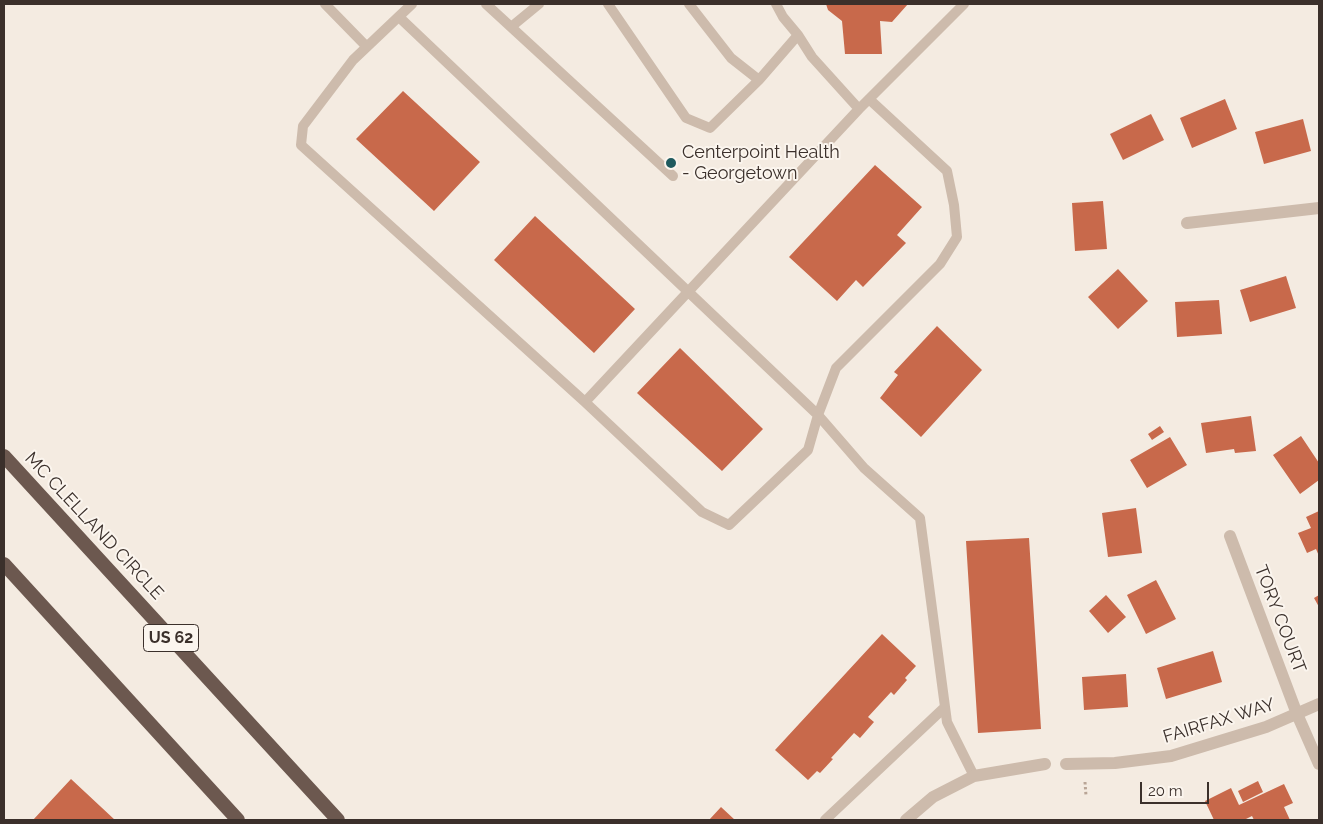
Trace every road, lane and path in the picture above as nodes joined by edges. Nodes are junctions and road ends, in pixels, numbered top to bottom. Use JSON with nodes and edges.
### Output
{"nodes":[{"id":1,"x":325,"y":4,"type":"edge"},
{"id":2,"x":412,"y":4,"type":"edge"},
{"id":3,"x":486,"y":4,"type":"edge"},
{"id":4,"x":539,"y":4,"type":"edge"},
{"id":5,"x":608,"y":4,"type":"edge"},
{"id":6,"x":689,"y":4,"type":"edge"},
{"id":7,"x":776,"y":4,"type":"edge"},
{"id":8,"x":964,"y":4,"type":"edge"},
{"id":9,"x":399,"y":17,"type":"junction"},
{"id":10,"x":511,"y":28,"type":"junction"},
{"id":11,"x":798,"y":35,"type":"junction"},
{"id":12,"x":367,"y":47,"type":"junction"},
{"id":13,"x":759,"y":80,"type":"junction"},
{"id":14,"x":868,"y":99,"type":"junction"},
{"id":15,"x":859,"y":109,"type":"junction"},
{"id":16,"x":674,"y":176,"type":"dead end"},
{"id":17,"x":1319,"y":208,"type":"edge"},
{"id":18,"x":1187,"y":223,"type":"dead end"},
{"id":19,"x":687,"y":293,"type":"junction"},
{"id":20,"x":585,"y":402,"type":"junction"},
{"id":21,"x":818,"y":415,"type":"junction"},
{"id":22,"x":4,"y":456,"type":"edge"},
{"id":23,"x":1230,"y":536,"type":"dead end"},
{"id":24,"x":4,"y":564,"type":"edge"},
{"id":25,"x":1319,"y":704,"type":"edge"},
{"id":26,"x":945,"y":707,"type":"junction"},
{"id":27,"x":1297,"y":714,"type":"junction"},
{"id":28,"x":1045,"y":764,"type":"dead end"},
{"id":29,"x":1066,"y":764,"type":"dead end"},
{"id":30,"x":1319,"y":764,"type":"edge"},
{"id":31,"x":974,"y":776,"type":"junction"},
{"id":32,"x":238,"y":820,"type":"edge"},
{"id":33,"x":338,"y":820,"type":"edge"},
{"id":34,"x":825,"y":820,"type":"edge"},
{"id":35,"x":906,"y":820,"type":"edge"}],
"edges":[{"from":1,"to":12,"type":"lane"},
{"from":2,"to":9,"type":"lane"},
{"from":3,"to":10,"type":"lane"},
{"from":4,"to":10,"type":"lane"},
{"from":5,"to":13,"type":"lane"},
{"from":6,"to":13,"type":"lane"},
{"from":7,"to":11,"type":"lane"},
{"from":8,"to":14,"type":"lane"},
{"from":9,"to":12,"type":"lane"},
{"from":9,"to":19,"type":"lane"},
{"from":10,"to":16,"type":"lane"},
{"from":11,"to":13,"type":"lane"},
{"from":11,"to":15,"type":"lane"},
{"from":12,"to":20,"type":"lane"},
{"from":14,"to":15,"type":"lane"},
{"from":14,"to":21,"type":"lane"},
{"from":15,"to":19,"type":"lane"},
{"from":17,"to":18,"type":"street"},
{"from":19,"to":20,"type":"lane"},
{"from":19,"to":21,"type":"lane"},
{"from":20,"to":21,"type":"lane"},
{"from":21,"to":26,"type":"lane"},
{"from":22,"to":33,"type":"highway","name":"MC CLELLAND CIRCLE","number":"US 62"},
{"from":23,"to":27,"type":"street","name":"TORY COURT"},
{"from":24,"to":32,"type":"highway"},
{"from":25,"to":27,"type":"street","name":"FAIRFAX WAY"},
{"from":26,"to":31,"type":"lane"},
{"from":26,"to":34,"type":"lane"},
{"from":27,"to":29,"type":"street","name":"FAIRFAX WAY"},
{"from":27,"to":30,"type":"street","name":"TORY COURT"},
{"from":28,"to":31,"type":"street"},
{"from":31,"to":35,"type":"street"}]}
